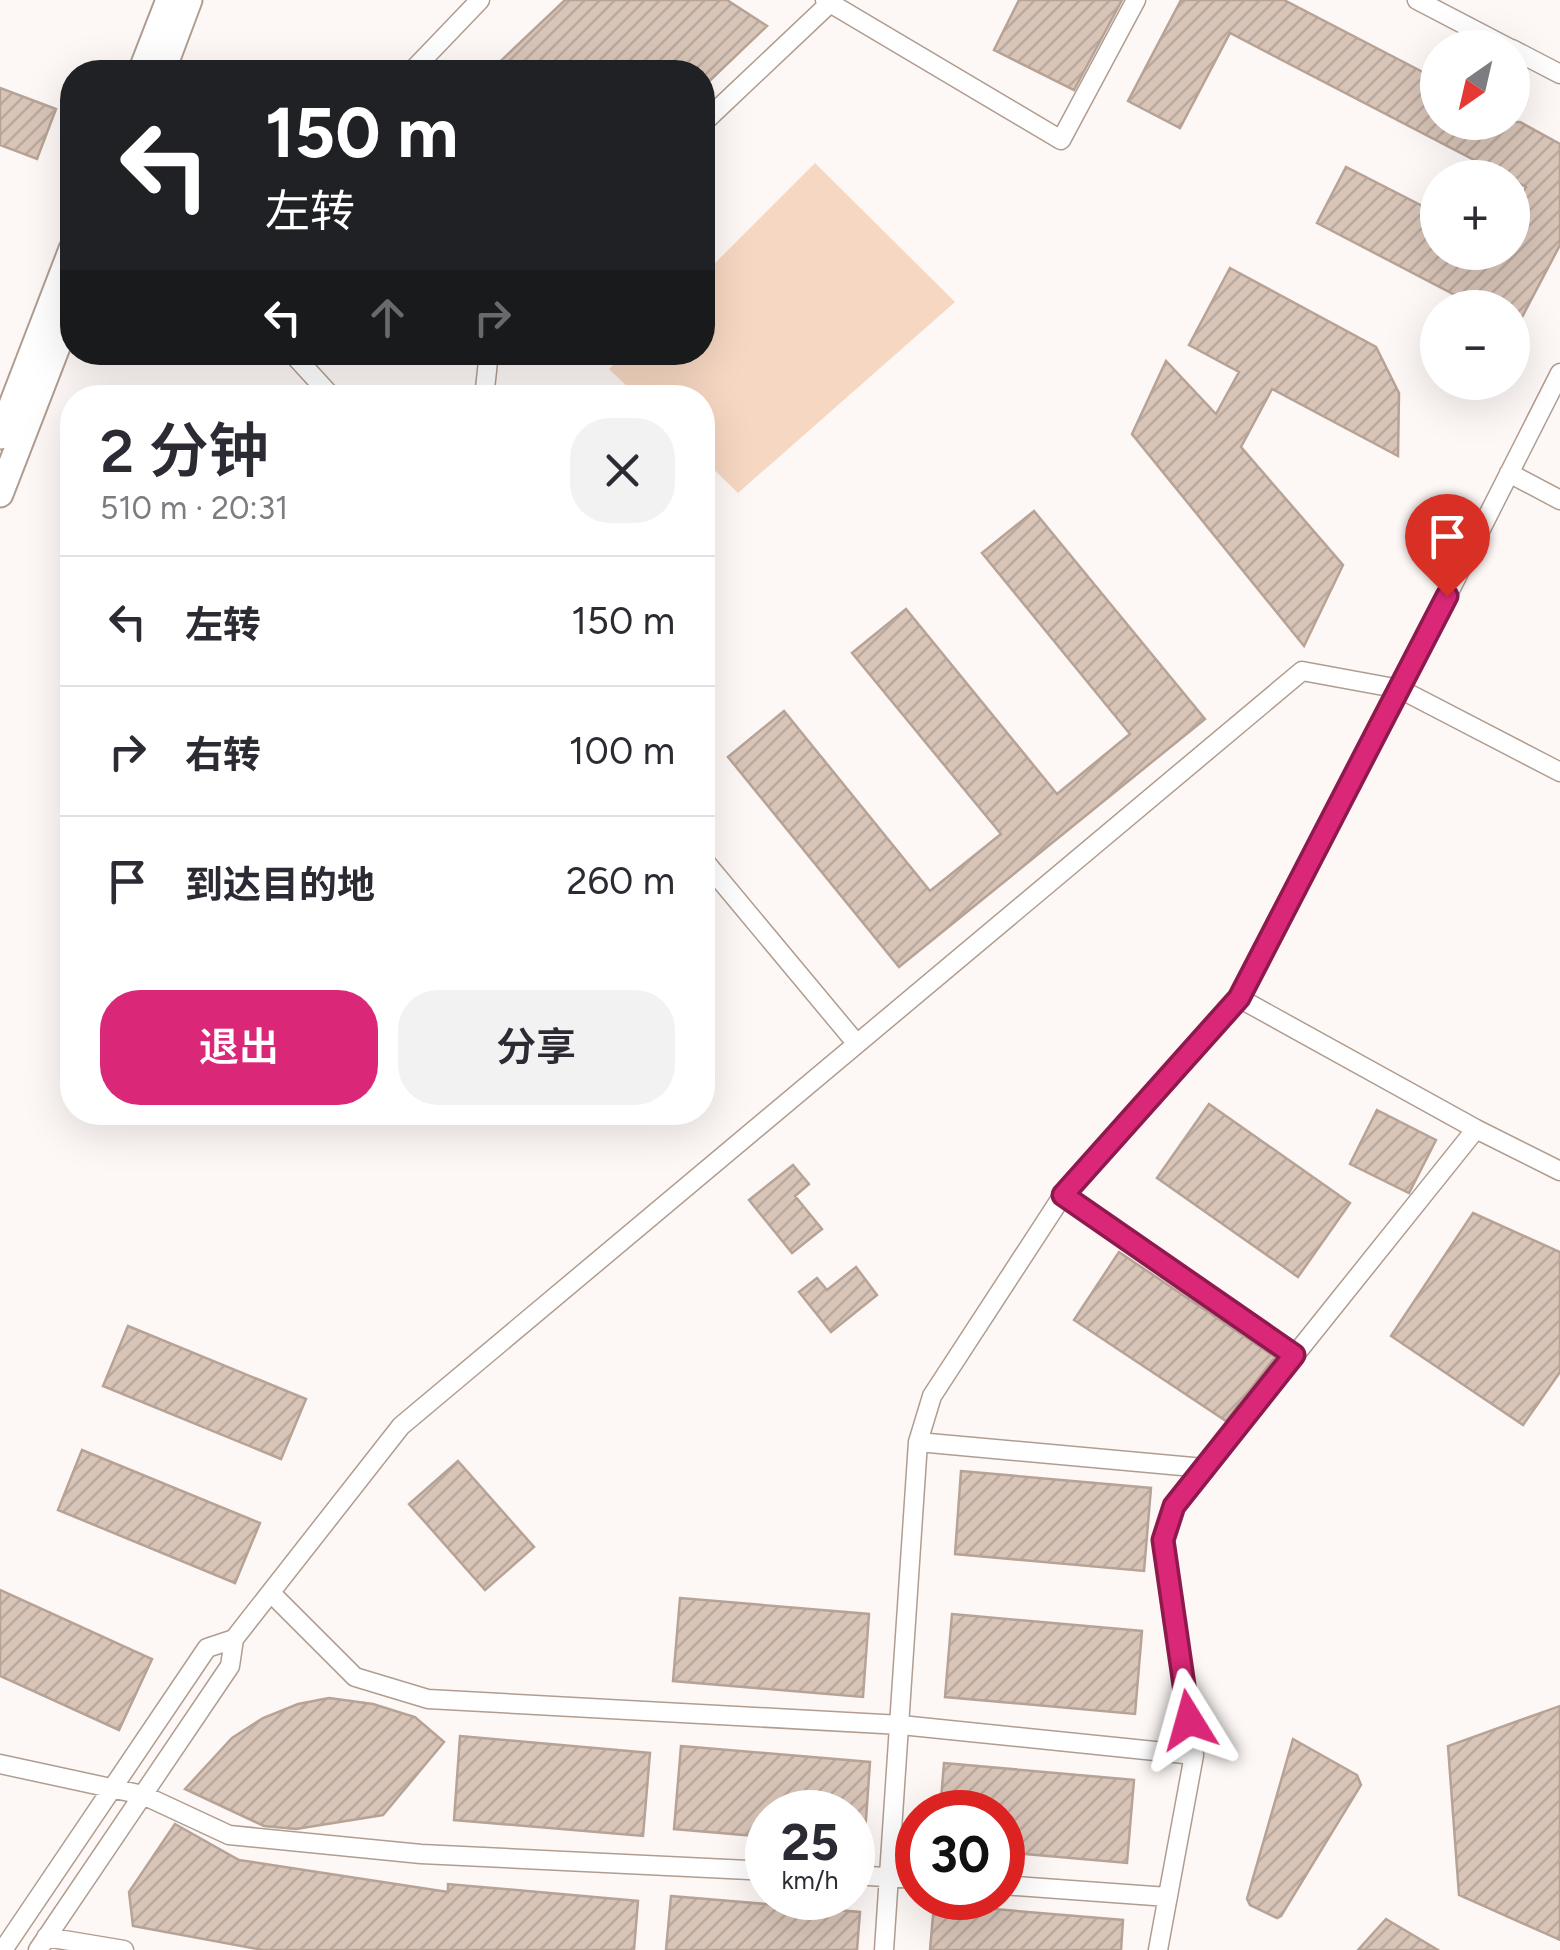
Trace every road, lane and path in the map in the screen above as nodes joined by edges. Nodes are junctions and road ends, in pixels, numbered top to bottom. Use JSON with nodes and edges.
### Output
{"nodes":[{"id":1,"x":169,"y":0,"type":"edge"},
{"id":2,"x":189,"y":0,"type":"edge"},
{"id":3,"x":480,"y":0,"type":"edge"},
{"id":4,"x":1136,"y":0,"type":"edge"},
{"id":5,"x":1417,"y":0,"type":"edge"},
{"id":6,"x":828,"y":1,"type":"edge"},
{"id":7,"x":1476,"y":30,"type":"edge"},
{"id":8,"x":1530,"y":58,"type":"edge"},
{"id":9,"x":146,"y":60,"type":"edge"},
{"id":10,"x":166,"y":60,"type":"edge"},
{"id":11,"x":422,"y":60,"type":"edge"},
{"id":12,"x":1560,"y":74,"type":"edge"},
{"id":13,"x":715,"y":111,"type":"edge"},
{"id":14,"x":60,"y":280,"type":"edge"},
{"id":15,"x":60,"y":339,"type":"edge"},
{"id":16,"x":303,"y":365,"type":"edge"},
{"id":17,"x":1560,"y":373,"type":"edge"},
{"id":18,"x":321,"y":385,"type":"edge"},
{"id":19,"x":0,"y":436,"type":"edge"},
{"id":20,"x":1509,"y":473,"type":"junction"},
{"id":21,"x":0,"y":494,"type":"edge"},
{"id":22,"x":1560,"y":500,"type":"edge"},
{"id":23,"x":1400,"y":689,"type":"junction"},
{"id":24,"x":1560,"y":772,"type":"edge"},
{"id":25,"x":715,"y":874,"type":"edge"},
{"id":26,"x":1239,"y":998,"type":"junction"},
{"id":27,"x":857,"y":1044,"type":"junction"},
{"id":28,"x":1476,"y":1129,"type":"junction"},
{"id":29,"x":1560,"y":1171,"type":"edge"},
{"id":30,"x":1063,"y":1195,"type":"junction"},
{"id":31,"x":1294,"y":1355,"type":"junction"},
{"id":32,"x":918,"y":1442,"type":"junction"},
{"id":33,"x":1204,"y":1468,"type":"junction"},
{"id":34,"x":271,"y":1593,"type":"junction"},
{"id":35,"x":234,"y":1638,"type":"junction"},
{"id":36,"x":901,"y":1725,"type":"junction"},
{"id":37,"x":1194,"y":1756,"type":"junction"},
{"id":38,"x":0,"y":1764,"type":"edge"},
{"id":39,"x":114,"y":1786,"type":"junction"},
{"id":40,"x":143,"y":1794,"type":"junction"},
{"id":41,"x":745,"y":1870,"type":"edge"},
{"id":42,"x":875,"y":1877,"type":"edge"},
{"id":43,"x":890,"y":1877,"type":"junction"},
{"id":44,"x":895,"y":1877,"type":"edge"},
{"id":45,"x":1025,"y":1888,"type":"edge"},
{"id":46,"x":1168,"y":1897,"type":"junction"},
{"id":47,"x":42,"y":1944,"type":"edge"},
{"id":48,"x":3,"y":1950,"type":"edge"},
{"id":49,"x":124,"y":1950,"type":"edge"},
{"id":50,"x":884,"y":1950,"type":"edge"},
{"id":51,"x":1158,"y":1950,"type":"edge"}],
"edges":[{"from":1,"to":9,"type":"main road"},
{"from":2,"to":10,"type":"main road"},
{"from":3,"to":11,"type":"street"},
{"from":4,"to":6,"type":"street"},
{"from":5,"to":7,"type":"street"},
{"from":6,"to":13,"type":"street"},
{"from":8,"to":12,"type":"street"},
{"from":14,"to":19,"type":"main road"},
{"from":15,"to":21,"type":"main road"},
{"from":16,"to":18,"type":"street"},
{"from":17,"to":20,"type":"street"},
{"from":20,"to":22,"type":"street"},
{"from":20,"to":23,"type":"street"},
{"from":23,"to":24,"type":"street"},
{"from":23,"to":26,"type":"street"},
{"from":23,"to":27,"type":"street"},
{"from":25,"to":27,"type":"street"},
{"from":26,"to":28,"type":"street"},
{"from":26,"to":30,"type":"street"},
{"from":27,"to":34,"type":"street"},
{"from":28,"to":29,"type":"street"},
{"from":28,"to":31,"type":"street"},
{"from":30,"to":31,"type":"street"},
{"from":30,"to":32,"type":"street"},
{"from":31,"to":33,"type":"street"},
{"from":32,"to":33,"type":"street"},
{"from":32,"to":36,"type":"street"},
{"from":33,"to":37,"type":"street"},
{"from":34,"to":35,"type":"street"},
{"from":34,"to":36,"type":"street"},
{"from":35,"to":39,"type":"street"},
{"from":35,"to":40,"type":"street"},
{"from":36,"to":37,"type":"street"},
{"from":36,"to":43,"type":"street"},
{"from":37,"to":46,"type":"street"},
{"from":38,"to":39,"type":"street"},
{"from":39,"to":40,"type":"street"},
{"from":39,"to":48,"type":"street"},
{"from":40,"to":41,"type":"street"},
{"from":40,"to":47,"type":"street"},
{"from":42,"to":43,"type":"street"},
{"from":43,"to":44,"type":"street"},
{"from":43,"to":50,"type":"street"},
{"from":45,"to":46,"type":"street"},
{"from":46,"to":51,"type":"street"},
{"from":47,"to":49,"type":"street"}]}
